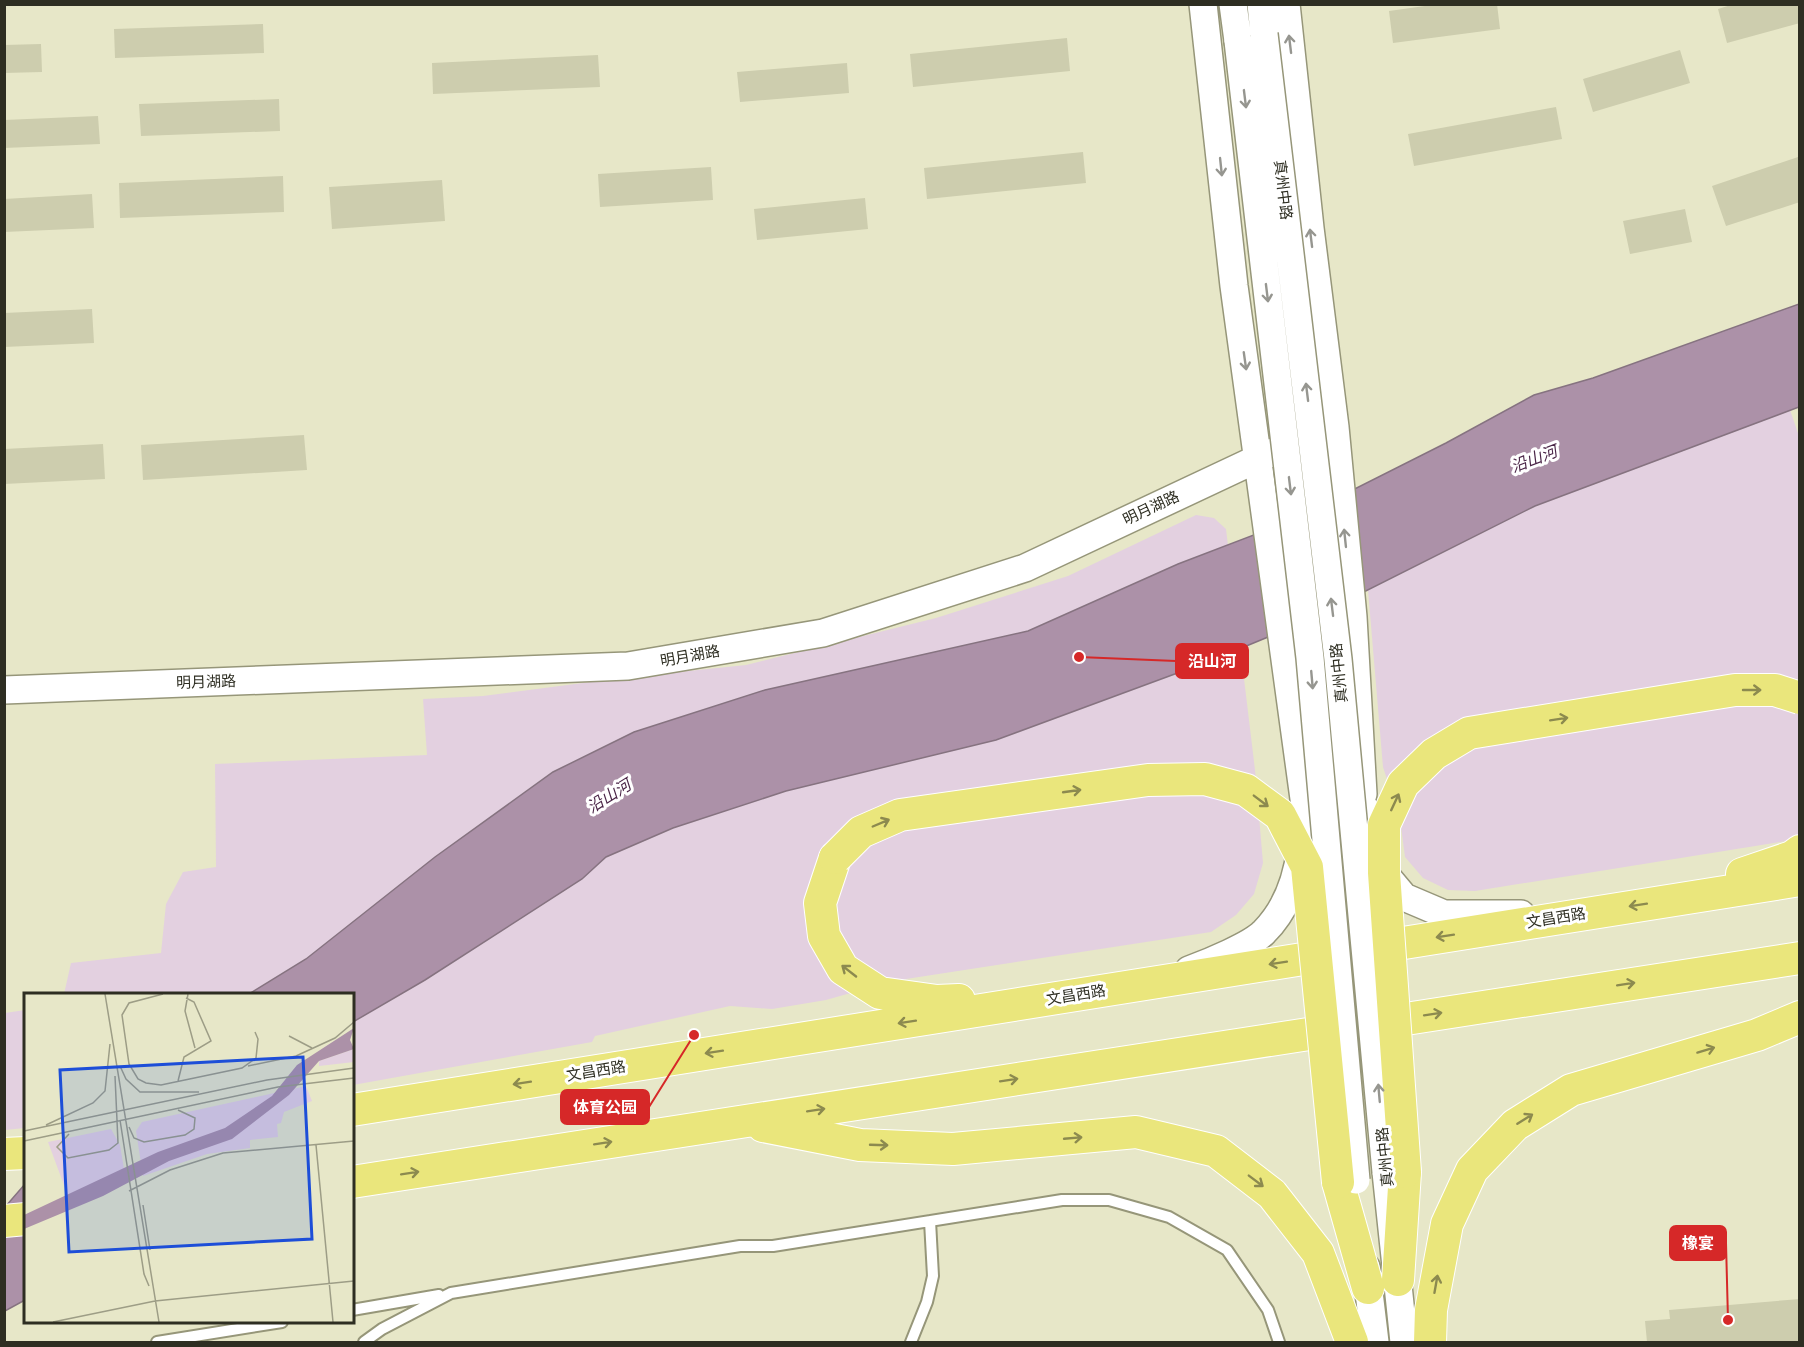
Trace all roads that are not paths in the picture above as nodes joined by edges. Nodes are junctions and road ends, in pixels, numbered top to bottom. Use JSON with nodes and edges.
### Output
{"nodes":[{"id":1,"x":1203,"y":4,"type":"edge"},
{"id":2,"x":1233,"y":4,"type":"edge"},
{"id":3,"x":1261,"y":4,"type":"edge"},
{"id":4,"x":1286,"y":4,"type":"edge"},
{"id":5,"x":1335,"y":427,"type":"junction"},
{"id":6,"x":1258,"y":458,"type":"junction"},
{"id":7,"x":4,"y":690,"type":"edge"},
{"id":8,"x":1800,"y":698,"type":"edge"},
{"id":9,"x":1364,"y":807,"type":"junction"},
{"id":10,"x":1305,"y":808,"type":"junction"},
{"id":11,"x":1800,"y":851,"type":"edge"},
{"id":12,"x":1800,"y":880,"type":"edge"},
{"id":13,"x":1670,"y":900,"type":"junction"},
{"id":14,"x":1603,"y":911,"type":"junction"},
{"id":15,"x":1378,"y":947,"type":"junction"},
{"id":16,"x":1326,"y":956,"type":"junction"},
{"id":17,"x":1800,"y":958,"type":"edge"},
{"id":18,"x":1155,"y":982,"type":"junction"},
{"id":19,"x":1089,"y":993,"type":"junction"},
{"id":20,"x":1800,"y":1017,"type":"edge"},
{"id":21,"x":1383,"y":1022,"type":"junction"},
{"id":22,"x":1334,"y":1030,"type":"junction"},
{"id":23,"x":354,"y":1110,"type":"edge"},
{"id":24,"x":738,"y":1122,"type":"junction"},
{"id":25,"x":1396,"y":1172,"type":"junction"},
{"id":26,"x":1347,"y":1180,"type":"junction"},
{"id":27,"x":354,"y":1182,"type":"edge"},
{"id":28,"x":24,"y":1219,"type":"edge"},
{"id":29,"x":4,"y":1221,"type":"edge"},
{"id":30,"x":930,"y":1221,"type":"junction"},
{"id":31,"x":1398,"y":1280,"type":"joint"},
{"id":32,"x":1368,"y":1288,"type":"joint"},
{"id":33,"x":451,"y":1293,"type":"junction"},
{"id":34,"x":354,"y":1310,"type":"edge"},
{"id":35,"x":276,"y":1323,"type":"edge"},
{"id":36,"x":157,"y":1342,"type":"edge"},
{"id":37,"x":364,"y":1342,"type":"edge"},
{"id":38,"x":911,"y":1342,"type":"edge"},
{"id":39,"x":1279,"y":1342,"type":"edge"},
{"id":40,"x":1352,"y":1342,"type":"edge"},
{"id":41,"x":1375,"y":1342,"type":"edge"},
{"id":42,"x":1404,"y":1342,"type":"edge"},
{"id":43,"x":1430,"y":1342,"type":"edge"}],
"edges":[{"from":1,"to":6,"type":"street","one_way":true},
{"from":2,"to":26,"type":"street","name":"真州中路","one_way":true,"bridge":true},
{"from":25,"to":3,"type":"street","name":"真州中路","one_way":true,"bridge":true},
{"from":5,"to":4,"type":"street","name":"真州中路","one_way":true},
{"from":5,"to":6,"type":"street","name":"明月湖路"},
{"from":9,"to":5,"type":"street","name":"真州中路","one_way":true},
{"from":6,"to":7,"type":"street","name":"明月湖路"},
{"from":6,"to":10,"type":"street"},
{"from":25,"to":8,"type":"main road","one_way":true,"bridge":true},
{"from":9,"to":14,"type":"street"},
{"from":9,"to":15,"type":"street","name":"真州中路"},
{"from":10,"to":16,"type":"street"},
{"from":10,"to":18,"type":"street"},
{"from":11,"to":13,"type":"main road"},
{"from":12,"to":13,"type":"main road","name":"文昌西路"},
{"from":13,"to":14,"type":"main road","name":"文昌西路","one_way":true},
{"from":14,"to":15,"type":"main road","name":"文昌西路","one_way":true},
{"from":15,"to":16,"type":"main road","name":"文昌西路"},
{"from":15,"to":21,"type":"street","name":"真州中路"},
{"from":16,"to":18,"type":"main road","name":"文昌西路","one_way":true},
{"from":16,"to":22,"type":"street"},
{"from":21,"to":17,"type":"main road","one_way":true},
{"from":18,"to":19,"type":"main road","name":"文昌西路"},
{"from":19,"to":23,"type":"main road","name":"文昌西路","one_way":true},
{"from":19,"to":26,"type":"main road","one_way":true,"bridge":true},
{"from":43,"to":20,"type":"main road","one_way":true},
{"from":21,"to":22,"type":"main road"},
{"from":24,"to":22,"type":"main road","one_way":true},
{"from":27,"to":24,"type":"main road","one_way":true},
{"from":24,"to":40,"type":"main road","one_way":true},
{"from":25,"to":31,"type":"main road"},
{"from":26,"to":32,"type":"main road"},
{"from":28,"to":29,"type":"main road"},
{"from":30,"to":33,"type":"lane"},
{"from":30,"to":38,"type":"lane"},
{"from":30,"to":39,"type":"lane"},
{"from":31,"to":42,"type":"street"},
{"from":32,"to":41,"type":"street"},
{"from":33,"to":34,"type":"lane"},
{"from":33,"to":37,"type":"lane"},
{"from":35,"to":36,"type":"lane"}]}
